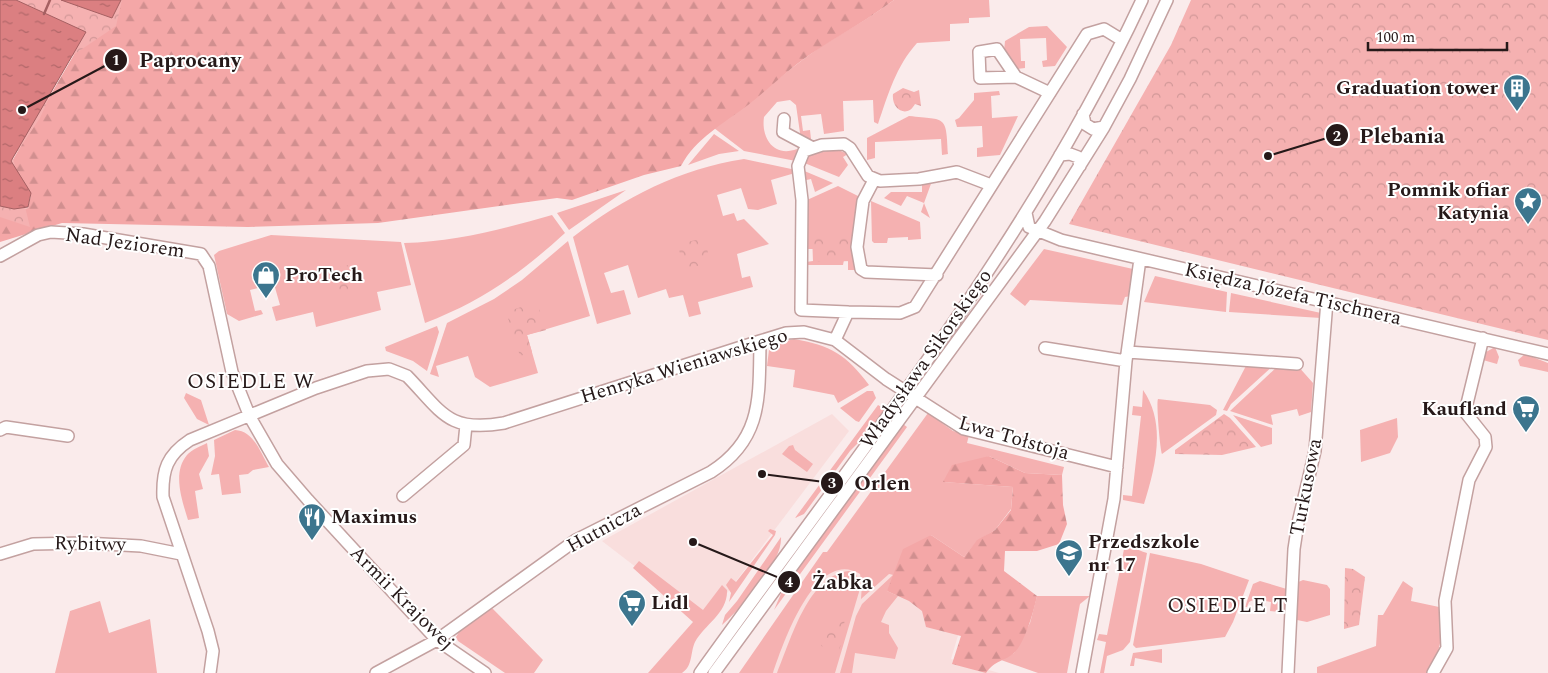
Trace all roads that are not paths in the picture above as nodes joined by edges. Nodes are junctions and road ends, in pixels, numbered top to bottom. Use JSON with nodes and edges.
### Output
{"nodes":[{"id":1,"x":1142,"y":0,"type":"edge"},
{"id":2,"x":1167,"y":0,"type":"edge"},
{"id":3,"x":1122,"y":40,"type":"junction"},
{"id":4,"x":1016,"y":77,"type":"dead end"},
{"id":5,"x":1050,"y":93,"type":"junction"},
{"id":6,"x":1083,"y":114,"type":"junction"},
{"id":7,"x":784,"y":119,"type":"dead end"},
{"id":8,"x":1104,"y":127,"type":"junction"},
{"id":9,"x":813,"y":148,"type":"junction"},
{"id":10,"x":1060,"y":155,"type":"junction"},
{"id":11,"x":1080,"y":166,"type":"junction"},
{"id":12,"x":874,"y":180,"type":"junction"},
{"id":13,"x":991,"y":185,"type":"junction"},
{"id":14,"x":1026,"y":213,"type":"junction"},
{"id":15,"x":1038,"y":232,"type":"junction"},
{"id":16,"x":196,"y":253,"type":"joint"},
{"id":17,"x":0,"y":256,"type":"edge"},
{"id":18,"x":1140,"y":259,"type":"junction"},
{"id":19,"x":937,"y":275,"type":"junction"},
{"id":20,"x":1327,"y":301,"type":"junction"},
{"id":21,"x":848,"y":312,"type":"junction"},
{"id":22,"x":1483,"y":338,"type":"junction"},
{"id":23,"x":835,"y":340,"type":"junction"},
{"id":24,"x":760,"y":341,"type":"junction"},
{"id":25,"x":1045,"y":348,"type":"dead end"},
{"id":26,"x":1548,"y":354,"type":"edge"},
{"id":27,"x":1127,"y":357,"type":"junction"},
{"id":28,"x":1297,"y":364,"type":"dead end"},
{"id":29,"x":911,"y":394,"type":"junction"},
{"id":30,"x":250,"y":417,"type":"junction"},
{"id":31,"x":466,"y":426,"type":"junction"},
{"id":32,"x":0,"y":430,"type":"edge"},
{"id":33,"x":68,"y":436,"type":"dead end"},
{"id":34,"x":1117,"y":467,"type":"junction"},
{"id":35,"x":403,"y":496,"type":"dead end"},
{"id":36,"x":0,"y":554,"type":"edge"},
{"id":37,"x":181,"y":554,"type":"junction"},
{"id":38,"x":437,"y":640,"type":"junction"},
{"id":39,"x":395,"y":669,"type":"edge"},
{"id":40,"x":210,"y":673,"type":"edge"},
{"id":41,"x":376,"y":673,"type":"edge"},
{"id":42,"x":485,"y":673,"type":"edge"},
{"id":43,"x":700,"y":673,"type":"edge"},
{"id":44,"x":714,"y":673,"type":"edge"},
{"id":45,"x":1082,"y":673,"type":"edge"},
{"id":46,"x":1288,"y":673,"type":"edge"},
{"id":47,"x":1433,"y":673,"type":"edge"}],
"edges":[{"from":1,"to":3,"type":"street","name":"Władysława Sikorskiego"},
{"from":2,"to":8,"type":"street","name":"Władysława Sikorskiego"},
{"from":3,"to":5,"type":"street"},
{"from":3,"to":6,"type":"street","name":"Władysława Sikorskiego"},
{"from":4,"to":5,"type":"street"},
{"from":5,"to":13,"type":"street"},
{"from":6,"to":8,"type":"street"},
{"from":6,"to":10,"type":"street","name":"Władysława Sikorskiego"},
{"from":7,"to":9,"type":"street"},
{"from":8,"to":11,"type":"street","name":"Władysława Sikorskiego"},
{"from":9,"to":12,"type":"street"},
{"from":9,"to":21,"type":"street"},
{"from":10,"to":11,"type":"street"},
{"from":10,"to":14,"type":"street","name":"Władysława Sikorskiego"},
{"from":11,"to":15,"type":"street","name":"Władysława Sikorskiego"},
{"from":12,"to":13,"type":"street"},
{"from":12,"to":19,"type":"street"},
{"from":13,"to":19,"type":"street"},
{"from":14,"to":15,"type":"street"},
{"from":14,"to":29,"type":"street","name":"Władysława Sikorskiego"},
{"from":15,"to":18,"type":"street","name":"Księdza Józefa Tischnera"},
{"from":15,"to":29,"type":"street","name":"Władysława Sikorskiego"},
{"from":16,"to":17,"type":"street","name":"Nad Jeziorem"},
{"from":16,"to":30,"type":"street","name":"Armii Krajowej"},
{"from":18,"to":20,"type":"street","name":"Księdza Józefa Tischnera"},
{"from":18,"to":27,"type":"street"},
{"from":19,"to":21,"type":"street"},
{"from":20,"to":22,"type":"street","name":"Księdza Józefa Tischnera"},
{"from":20,"to":46,"type":"street","name":"Turkusowa"},
{"from":21,"to":23,"type":"street"},
{"from":22,"to":26,"type":"street","name":"Księdza Józefa Tischnera"},
{"from":22,"to":47,"type":"street"},
{"from":23,"to":24,"type":"street","name":"Henryka Wieniawskiego"},
{"from":23,"to":29,"type":"street","name":"Henryka Wieniawskiego"},
{"from":24,"to":31,"type":"street","name":"Henryka Wieniawskiego"},
{"from":24,"to":38,"type":"street","name":"Hutnicza"},
{"from":25,"to":27,"type":"street"},
{"from":27,"to":28,"type":"street"},
{"from":27,"to":34,"type":"street"},
{"from":29,"to":34,"type":"street","name":"Lwa Tołstoja"},
{"from":29,"to":43,"type":"street","name":"Władysława Sikorskiego"},
{"from":29,"to":44,"type":"street","name":"Władysława Sikorskiego"},
{"from":30,"to":31,"type":"street"},
{"from":30,"to":37,"type":"street"},
{"from":30,"to":38,"type":"street","name":"Armii Krajowej"},
{"from":31,"to":35,"type":"street"},
{"from":32,"to":33,"type":"street"},
{"from":34,"to":45,"type":"street"},
{"from":36,"to":37,"type":"street","name":"Rybitwy"},
{"from":37,"to":40,"type":"street"},
{"from":38,"to":39,"type":"street","name":"Hutnicza"},
{"from":38,"to":42,"type":"street","name":"Armii Krajowej"},
{"from":39,"to":41,"type":"street","name":"Hutnicza"}]}
